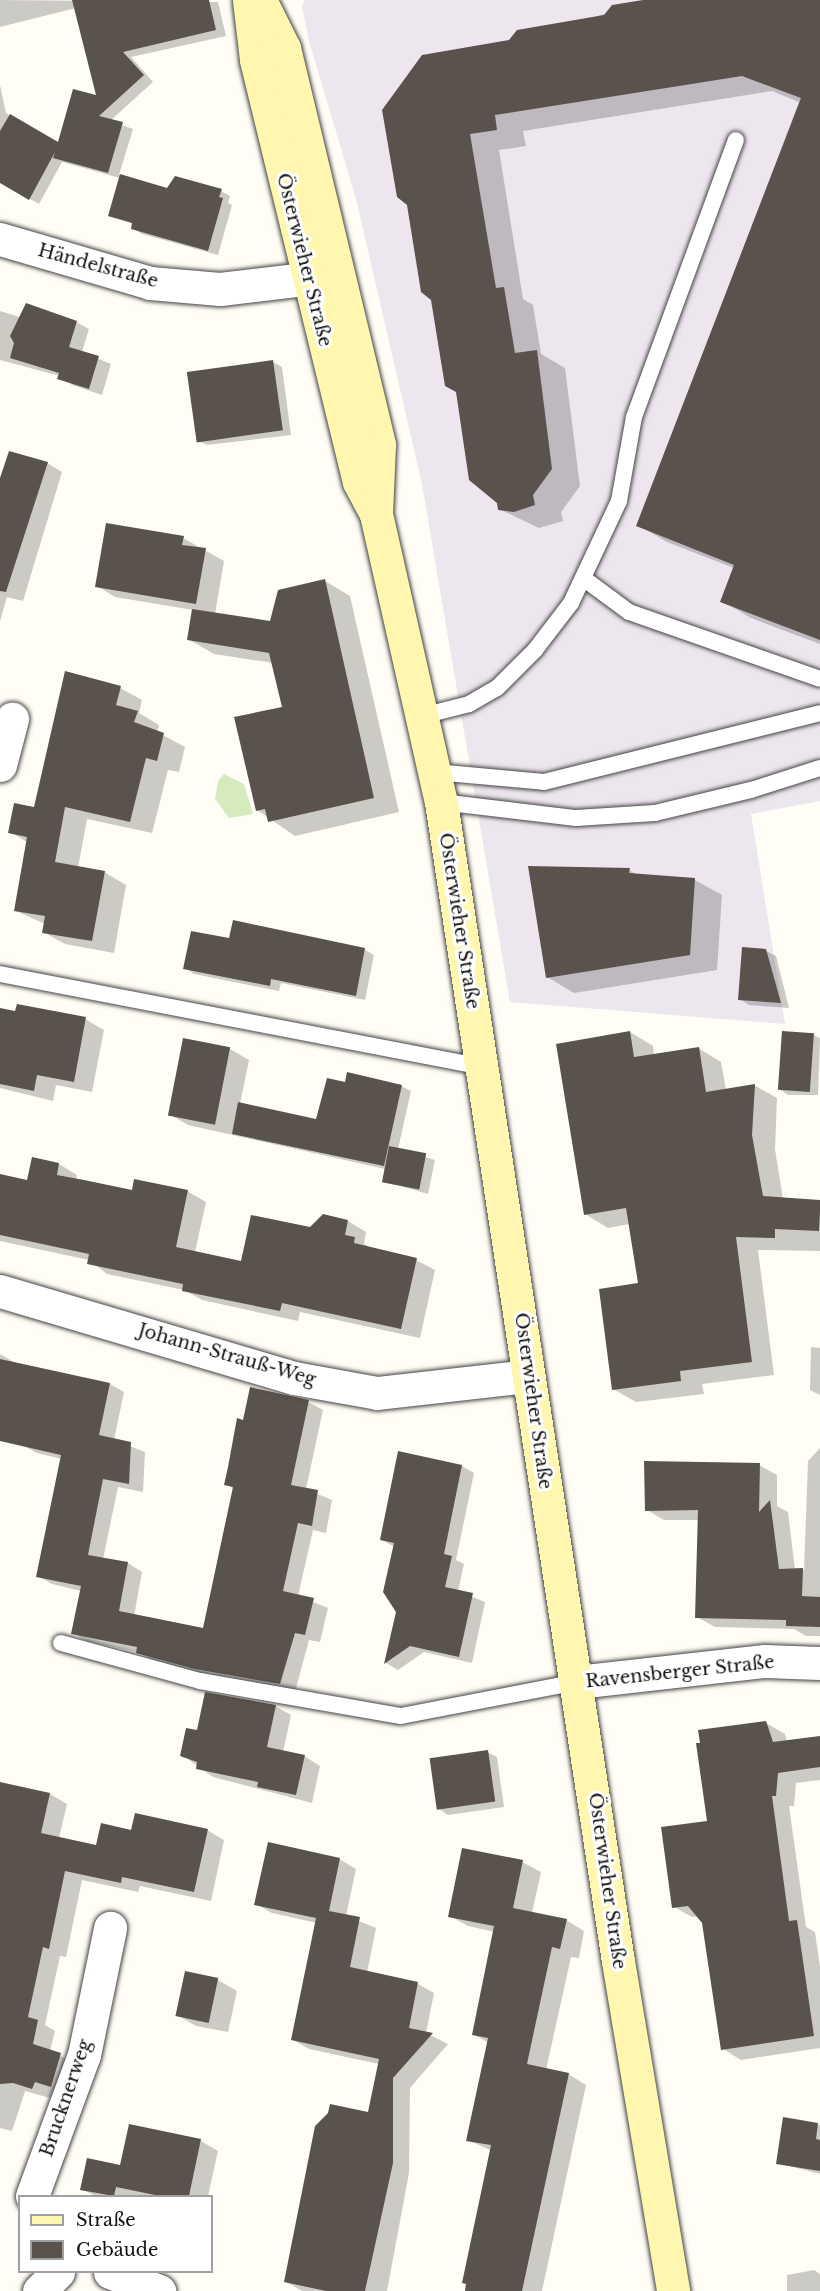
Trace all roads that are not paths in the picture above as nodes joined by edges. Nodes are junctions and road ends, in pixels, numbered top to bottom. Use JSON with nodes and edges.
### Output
{"nodes":[{"id":1,"x":249,"y":0,"type":"edge"},
{"id":2,"x":260,"y":0,"type":"edge"},
{"id":3,"x":736,"y":140,"type":"dead end"},
{"id":4,"x":0,"y":239,"type":"edge"},
{"id":5,"x":324,"y":277,"type":"junction"},
{"id":6,"x":583,"y":578,"type":"junction"},
{"id":7,"x":820,"y":679,"type":"edge"},
{"id":8,"x":820,"y":713,"type":"edge"},
{"id":9,"x":422,"y":716,"type":"junction"},
{"id":10,"x":12,"y":719,"type":"dead end"},
{"id":11,"x":0,"y":765,"type":"edge"},
{"id":12,"x":820,"y":768,"type":"edge"},
{"id":13,"x":438,"y":787,"type":"junction"},
{"id":14,"x":0,"y":974,"type":"edge"},
{"id":15,"x":482,"y":1067,"type":"junction"},
{"id":16,"x":0,"y":1291,"type":"edge"},
{"id":17,"x":528,"y":1376,"type":"junction"},
{"id":18,"x":61,"y":1643,"type":"dead end"},
{"id":19,"x":820,"y":1663,"type":"edge"},
{"id":20,"x":577,"y":1682,"type":"junction"},
{"id":21,"x":110,"y":1928,"type":"dead end"},
{"id":22,"x":32,"y":2195,"type":"edge"},
{"id":23,"x":56,"y":2273,"type":"edge"},
{"id":24,"x":115,"y":2273,"type":"edge"},
{"id":25,"x":39,"y":2291,"type":"edge"},
{"id":26,"x":159,"y":2291,"type":"edge"},
{"id":27,"x":673,"y":2291,"type":"edge"}],
"edges":[{"from":1,"to":5,"type":"street","name":"Österwieher Straße"},
{"from":2,"to":5,"type":"street","name":"Österwieher Straße"},
{"from":3,"to":6,"type":"lane"},
{"from":4,"to":5,"type":"street","name":"Händelstraße"},
{"from":5,"to":9,"type":"street","name":"Österwieher Straße"},
{"from":6,"to":7,"type":"lane"},
{"from":6,"to":9,"type":"lane"},
{"from":8,"to":13,"type":"lane"},
{"from":9,"to":13,"type":"street","name":"Österwieher Straße"},
{"from":10,"to":11,"type":"street"},
{"from":12,"to":13,"type":"lane"},
{"from":13,"to":15,"type":"street","name":"Österwieher Straße"},
{"from":14,"to":15,"type":"lane"},
{"from":15,"to":17,"type":"street","name":"Österwieher Straße"},
{"from":16,"to":17,"type":"street","name":"Johann-Strauß-Weg"},
{"from":17,"to":20,"type":"street","name":"Österwieher Straße"},
{"from":18,"to":20,"type":"lane"},
{"from":19,"to":20,"type":"street","name":"Ravensberger Straße"},
{"from":20,"to":27,"type":"street","name":"Österwieher Straße"},
{"from":21,"to":22,"type":"street","name":"Brucknerweg"},
{"from":23,"to":25,"type":"street"},
{"from":24,"to":26,"type":"street"}]}
